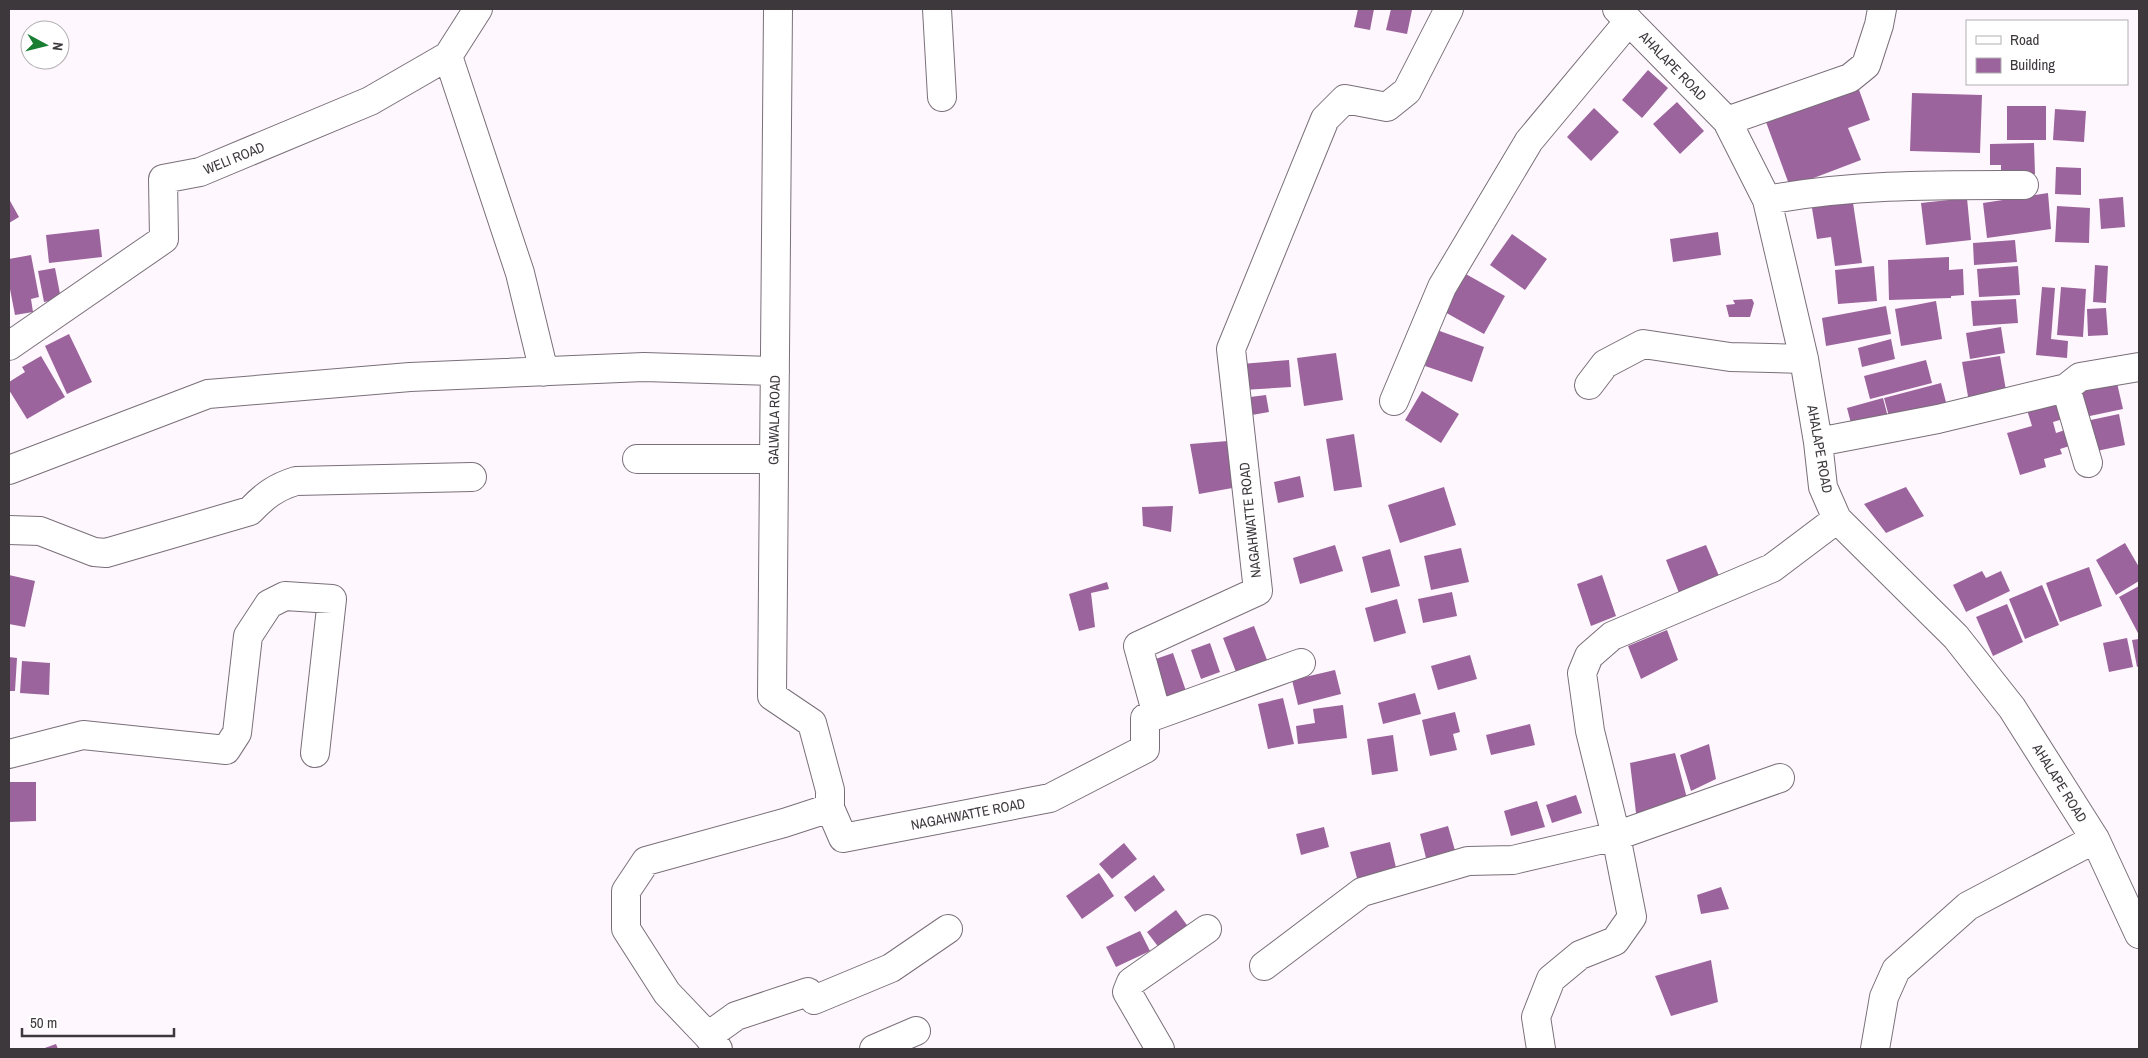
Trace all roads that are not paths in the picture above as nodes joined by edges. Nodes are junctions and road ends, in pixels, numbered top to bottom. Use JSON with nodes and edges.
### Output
{"nodes":[{"id":1,"x":478,"y":9,"type":"edge"},
{"id":2,"x":778,"y":9,"type":"edge"},
{"id":3,"x":937,"y":9,"type":"edge"},
{"id":4,"x":1449,"y":9,"type":"edge"},
{"id":5,"x":1882,"y":9,"type":"edge"},
{"id":6,"x":1623,"y":15,"type":"edge"},
{"id":7,"x":448,"y":56,"type":"junction"},
{"id":8,"x":942,"y":97,"type":"dead end"},
{"id":9,"x":1727,"y":121,"type":"junction"},
{"id":10,"x":2024,"y":185,"type":"dead end"},
{"id":11,"x":1767,"y":200,"type":"junction"},
{"id":12,"x":9,"y":346,"type":"edge"},
{"id":13,"x":1804,"y":359,"type":"junction"},
{"id":14,"x":2139,"y":367,"type":"edge"},
{"id":15,"x":775,"y":371,"type":"junction"},
{"id":16,"x":544,"y":372,"type":"junction"},
{"id":17,"x":1589,"y":385,"type":"dead end"},
{"id":18,"x":2066,"y":388,"type":"junction"},
{"id":19,"x":1394,"y":401,"type":"dead end"},
{"id":20,"x":1818,"y":442,"type":"junction"},
{"id":21,"x":637,"y":459,"type":"dead end"},
{"id":22,"x":773,"y":459,"type":"junction"},
{"id":23,"x":2088,"y":463,"type":"dead end"},
{"id":24,"x":9,"y":470,"type":"edge"},
{"id":25,"x":472,"y":477,"type":"dead end"},
{"id":26,"x":1837,"y":519,"type":"junction"},
{"id":27,"x":9,"y":530,"type":"edge"},
{"id":28,"x":1301,"y":663,"type":"dead end"},
{"id":29,"x":1158,"y":715,"type":"junction"},
{"id":30,"x":315,"y":753,"type":"dead end"},
{"id":31,"x":9,"y":754,"type":"edge"},
{"id":32,"x":1780,"y":778,"type":"dead end"},
{"id":33,"x":830,"y":808,"type":"junction"},
{"id":34,"x":1616,"y":836,"type":"junction"},
{"id":35,"x":2095,"y":839,"type":"junction"},
{"id":36,"x":1207,"y":929,"type":"dead end"},
{"id":37,"x":948,"y":930,"type":"dead end"},
{"id":38,"x":2139,"y":934,"type":"edge"},
{"id":39,"x":1264,"y":966,"type":"dead end"},
{"id":40,"x":916,"y":1032,"type":"dead end"},
{"id":41,"x":713,"y":1042,"type":"edge"},
{"id":42,"x":874,"y":1049,"type":"edge"},
{"id":43,"x":1160,"y":1049,"type":"edge"},
{"id":44,"x":1541,"y":1049,"type":"edge"},
{"id":45,"x":1875,"y":1049,"type":"edge"}],
"edges":[{"from":1,"to":7,"type":"street","name":"WELI ROAD"},
{"from":2,"to":15,"type":"street","name":"GALWALA ROAD"},
{"from":3,"to":8,"type":"street"},
{"from":4,"to":29,"type":"street","name":"NAGAHWATTE ROAD"},
{"from":5,"to":9,"type":"street"},
{"from":6,"to":9,"type":"street","name":"AHALAPE ROAD"},
{"from":6,"to":19,"type":"street"},
{"from":7,"to":12,"type":"street","name":"WELI ROAD"},
{"from":7,"to":16,"type":"street"},
{"from":9,"to":11,"type":"street","name":"AHALAPE ROAD"},
{"from":10,"to":11,"type":"street"},
{"from":11,"to":13,"type":"street","name":"AHALAPE ROAD"},
{"from":13,"to":17,"type":"street"},
{"from":13,"to":20,"type":"street","name":"AHALAPE ROAD"},
{"from":14,"to":18,"type":"street"},
{"from":15,"to":16,"type":"street"},
{"from":15,"to":22,"type":"street","name":"GALWALA ROAD"},
{"from":16,"to":24,"type":"street"},
{"from":18,"to":20,"type":"street"},
{"from":18,"to":23,"type":"street"},
{"from":20,"to":26,"type":"street","name":"AHALAPE ROAD"},
{"from":21,"to":22,"type":"street"},
{"from":22,"to":33,"type":"street","name":"GALWALA ROAD"},
{"from":25,"to":27,"type":"street"},
{"from":26,"to":34,"type":"street"},
{"from":26,"to":35,"type":"street","name":"AHALAPE ROAD"},
{"from":28,"to":29,"type":"street"},
{"from":29,"to":33,"type":"street","name":"NAGAHWATTE ROAD"},
{"from":30,"to":31,"type":"street"},
{"from":32,"to":34,"type":"street"},
{"from":33,"to":41,"type":"street"},
{"from":34,"to":39,"type":"street"},
{"from":34,"to":44,"type":"street"},
{"from":35,"to":38,"type":"street","name":"AHALAPE ROAD"},
{"from":35,"to":45,"type":"street"},
{"from":36,"to":43,"type":"street"},
{"from":37,"to":41,"type":"street"},
{"from":40,"to":42,"type":"street"}]}
